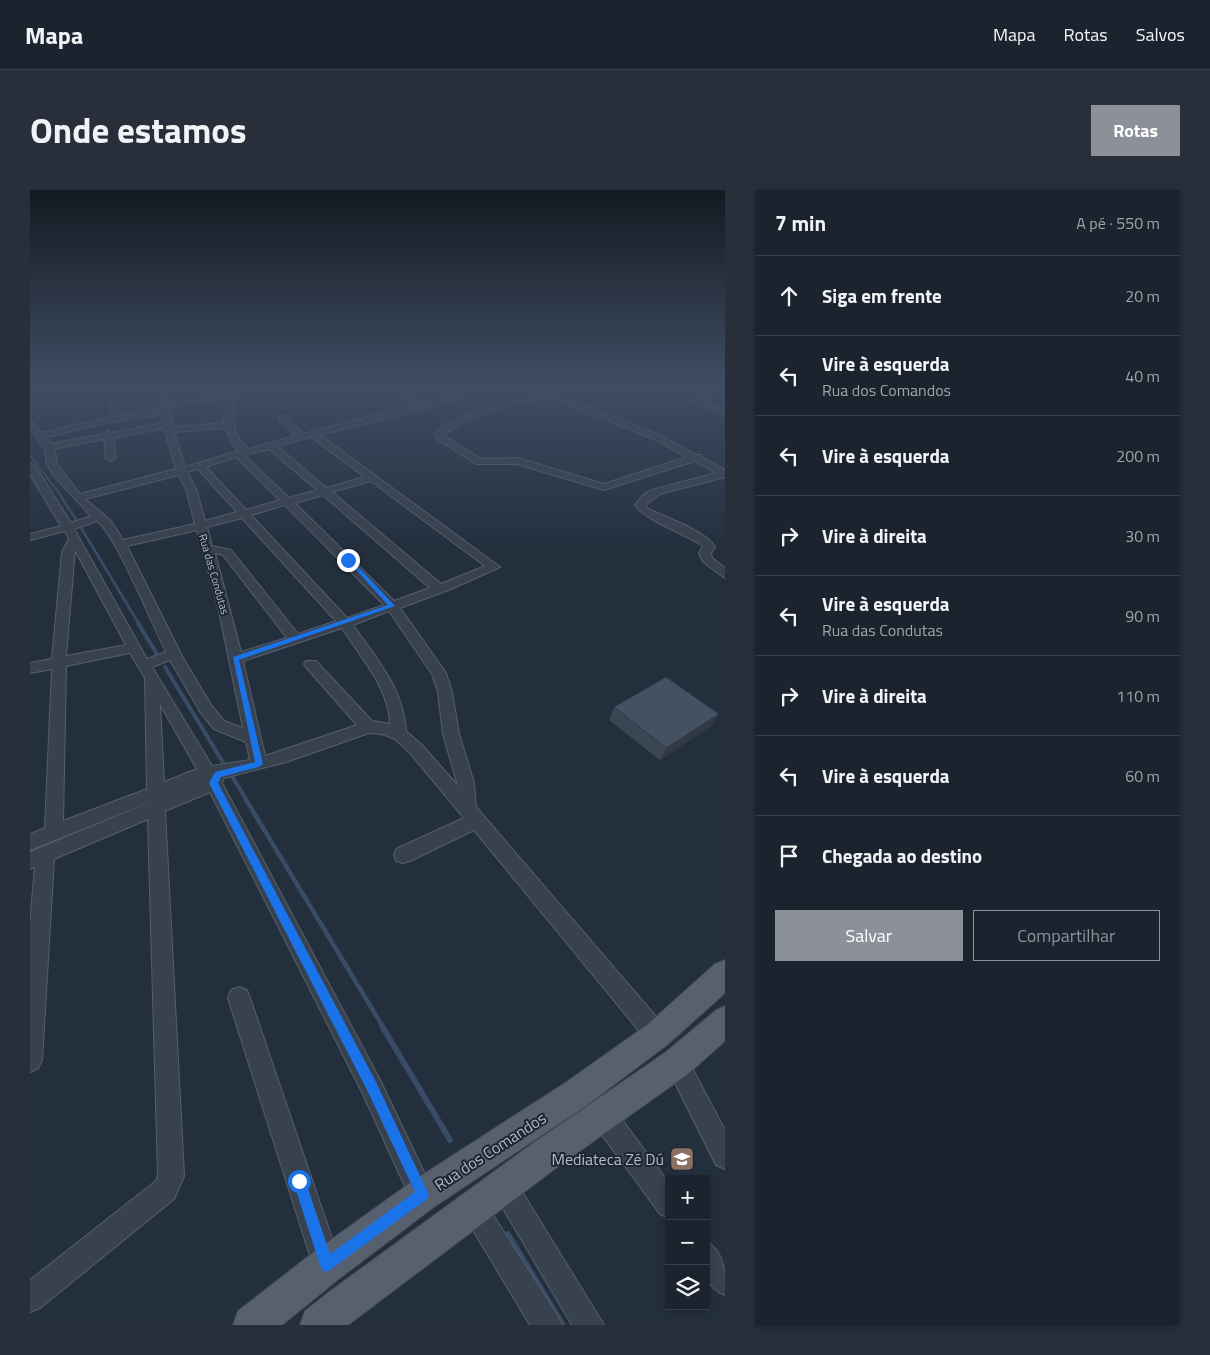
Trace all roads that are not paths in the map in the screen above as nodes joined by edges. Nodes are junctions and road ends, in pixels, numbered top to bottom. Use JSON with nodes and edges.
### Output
{"nodes":[{"id":1,"x":42,"y":440,"type":"edge"},
{"id":2,"x":81,"y":440,"type":"edge"},
{"id":3,"x":109,"y":440,"type":"edge"},
{"id":4,"x":172,"y":440,"type":"edge"},
{"id":5,"x":235,"y":440,"type":"edge"},
{"id":6,"x":294,"y":440,"type":"edge"},
{"id":7,"x":322,"y":440,"type":"edge"},
{"id":8,"x":443,"y":440,"type":"edge"},
{"id":9,"x":659,"y":440,"type":"edge"},
{"id":10,"x":270,"y":446,"type":"junction"},
{"id":11,"x":49,"y":447,"type":"junction"},
{"id":12,"x":242,"y":453,"type":"junction"},
{"id":13,"x":111,"y":458,"type":"dead end"},
{"id":14,"x":698,"y":458,"type":"junction"},
{"id":15,"x":30,"y":466,"type":"edge"},
{"id":16,"x":200,"y":466,"type":"junction"},
{"id":17,"x":182,"y":472,"type":"junction"},
{"id":18,"x":725,"y":474,"type":"edge"},
{"id":19,"x":372,"y":478,"type":"junction"},
{"id":20,"x":325,"y":492,"type":"junction"},
{"id":21,"x":79,"y":497,"type":"junction"},
{"id":22,"x":286,"y":502,"type":"junction"},
{"id":23,"x":244,"y":514,"type":"junction"},
{"id":24,"x":98,"y":517,"type":"junction"},
{"id":25,"x":200,"y":526,"type":"junction"},
{"id":26,"x":73,"y":530,"type":"junction"},
{"id":27,"x":30,"y":537,"type":"edge"},
{"id":28,"x":30,"y":543,"type":"edge"},
{"id":29,"x":120,"y":544,"type":"junction"},
{"id":30,"x":207,"y":548,"type":"junction"},
{"id":31,"x":725,"y":574,"type":"edge"},
{"id":32,"x":439,"y":588,"type":"junction"},
{"id":33,"x":392,"y":606,"type":"junction"},
{"id":34,"x":345,"y":623,"type":"junction"},
{"id":35,"x":295,"y":640,"type":"junction"},
{"id":36,"x":134,"y":648,"type":"junction"},
{"id":37,"x":174,"y":654,"type":"junction"},
{"id":38,"x":236,"y":658,"type":"junction"},
{"id":39,"x":59,"y":662,"type":"junction"},
{"id":40,"x":310,"y":664,"type":"dead end"},
{"id":41,"x":30,"y":668,"type":"edge"},
{"id":42,"x":147,"y":671,"type":"junction"},
{"id":43,"x":368,"y":728,"type":"junction"},
{"id":44,"x":398,"y":732,"type":"junction"},
{"id":45,"x":253,"y":738,"type":"junction"},
{"id":46,"x":259,"y":764,"type":"junction"},
{"id":47,"x":213,"y":776,"type":"junction"},
{"id":48,"x":156,"y":800,"type":"junction"},
{"id":49,"x":472,"y":814,"type":"junction"},
{"id":50,"x":54,"y":832,"type":"junction"},
{"id":51,"x":35,"y":853,"type":"edge"},
{"id":52,"x":403,"y":855,"type":"dead end"},
{"id":53,"x":725,"y":974,"type":"edge"},
{"id":54,"x":239,"y":998,"type":"dead end"},
{"id":55,"x":723,"y":1029,"type":"edge"},
{"id":56,"x":657,"y":1035,"type":"junction"},
{"id":57,"x":30,"y":1060,"type":"edge"},
{"id":58,"x":677,"y":1063,"type":"junction"},
{"id":59,"x":603,"y":1115,"type":"junction"},
{"id":60,"x":725,"y":1156,"type":"edge"},
{"id":61,"x":504,"y":1186,"type":"junction"},
{"id":62,"x":422,"y":1195,"type":"junction"},
{"id":63,"x":665,"y":1200,"type":"edge"},
{"id":64,"x":474,"y":1208,"type":"junction"},
{"id":65,"x":710,"y":1261,"type":"edge"},
{"id":66,"x":327,"y":1265,"type":"junction"},
{"id":67,"x":725,"y":1281,"type":"edge"},
{"id":68,"x":30,"y":1298,"type":"edge"},
{"id":69,"x":336,"y":1318,"type":"edge"},
{"id":70,"x":252,"y":1325,"type":"edge"},
{"id":71,"x":547,"y":1325,"type":"edge"},
{"id":72,"x":589,"y":1325,"type":"edge"}],
"edges":[{"from":1,"to":11,"type":"street"},
{"from":2,"to":11,"type":"street"},
{"from":3,"to":13,"type":"street"},
{"from":4,"to":17,"type":"street","name":"Rua das Condutas"},
{"from":5,"to":12,"type":"street"},
{"from":6,"to":10,"type":"street"},
{"from":7,"to":19,"type":"street"},
{"from":8,"to":14,"type":"street"},
{"from":9,"to":14,"type":"street"},
{"from":10,"to":12,"type":"street"},
{"from":10,"to":20,"type":"street"},
{"from":11,"to":21,"type":"street"},
{"from":12,"to":16,"type":"street"},
{"from":12,"to":22,"type":"street"},
{"from":14,"to":18,"type":"street"},
{"from":15,"to":26,"type":"street"},
{"from":16,"to":17,"type":"street"},
{"from":16,"to":23,"type":"street"},
{"from":17,"to":21,"type":"street"},
{"from":17,"to":25,"type":"street","name":"Rua das Condutas"},
{"from":18,"to":31,"type":"street"},
{"from":19,"to":20,"type":"street"},
{"from":19,"to":32,"type":"street"},
{"from":20,"to":22,"type":"street"},
{"from":20,"to":32,"type":"street"},
{"from":21,"to":24,"type":"street"},
{"from":22,"to":23,"type":"street"},
{"from":22,"to":33,"type":"street"},
{"from":23,"to":25,"type":"street"},
{"from":23,"to":34,"type":"street"},
{"from":24,"to":26,"type":"street"},
{"from":24,"to":29,"type":"street"},
{"from":25,"to":29,"type":"street"},
{"from":25,"to":30,"type":"street","name":"Rua das Condutas"},
{"from":26,"to":27,"type":"street"},
{"from":26,"to":28,"type":"street"},
{"from":26,"to":36,"type":"street"},
{"from":26,"to":39,"type":"street"},
{"from":29,"to":37,"type":"street"},
{"from":30,"to":35,"type":"street"},
{"from":30,"to":38,"type":"street","name":"Rua das Condutas"},
{"from":32,"to":33,"type":"street"},
{"from":33,"to":34,"type":"street"},
{"from":33,"to":49,"type":"street"},
{"from":34,"to":35,"type":"street"},
{"from":34,"to":44,"type":"street"},
{"from":35,"to":38,"type":"street"},
{"from":36,"to":39,"type":"street"},
{"from":36,"to":42,"type":"street"},
{"from":37,"to":42,"type":"street"},
{"from":37,"to":45,"type":"street"},
{"from":38,"to":45,"type":"street","name":"Rua das Condutas"},
{"from":39,"to":41,"type":"street"},
{"from":39,"to":50,"type":"street"},
{"from":40,"to":43,"type":"street"},
{"from":42,"to":47,"type":"street"},
{"from":42,"to":48,"type":"street"},
{"from":43,"to":44,"type":"street"},
{"from":43,"to":46,"type":"street"},
{"from":44,"to":49,"type":"street"},
{"from":45,"to":46,"type":"street","name":"Rua das Condutas"},
{"from":46,"to":47,"type":"street"},
{"from":47,"to":48,"type":"street"},
{"from":47,"to":62,"type":"street"},
{"from":48,"to":50,"type":"street"},
{"from":48,"to":51,"type":"street"},
{"from":48,"to":68,"type":"street"},
{"from":49,"to":52,"type":"street"},
{"from":49,"to":56,"type":"street"},
{"from":50,"to":51,"type":"street"},
{"from":51,"to":57,"type":"street"},
{"from":53,"to":56,"type":"main road","name":"Rua dos Comandos"},
{"from":54,"to":66,"type":"street"},
{"from":55,"to":58,"type":"main road"},
{"from":56,"to":62,"type":"main road","name":"Rua dos Comandos"},
{"from":58,"to":59,"type":"main road"},
{"from":58,"to":60,"type":"street"},
{"from":59,"to":61,"type":"main road"},
{"from":59,"to":63,"type":"street"},
{"from":61,"to":64,"type":"main road"},
{"from":61,"to":72,"type":"street"},
{"from":62,"to":66,"type":"main road","name":"Rua dos Comandos"},
{"from":64,"to":69,"type":"main road"},
{"from":64,"to":71,"type":"street"},
{"from":65,"to":67,"type":"street"},
{"from":66,"to":70,"type":"main road","name":"Rua dos Comandos"}]}
